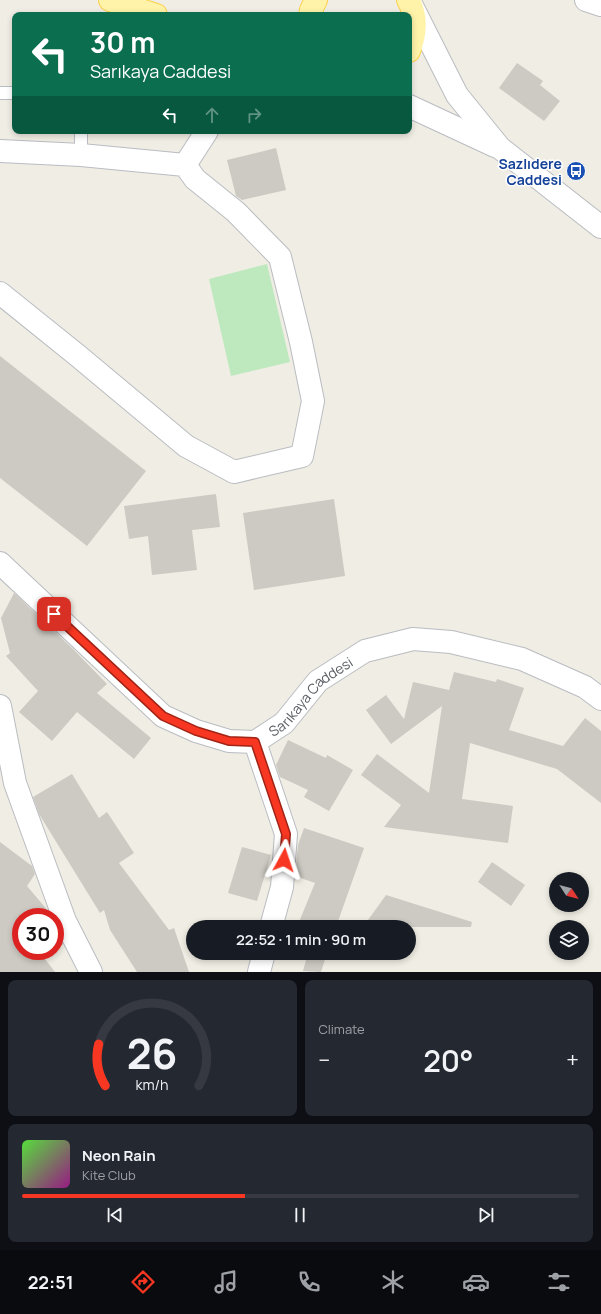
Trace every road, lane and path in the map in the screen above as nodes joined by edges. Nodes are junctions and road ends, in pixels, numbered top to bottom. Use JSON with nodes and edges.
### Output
{"nodes":[{"id":1,"x":110,"y":0,"type":"edge"},
{"id":2,"x":316,"y":0,"type":"edge"},
{"id":3,"x":586,"y":0,"type":"edge"},
{"id":4,"x":410,"y":2,"type":"edge"},
{"id":5,"x":601,"y":5,"type":"edge"},
{"id":6,"x":147,"y":12,"type":"edge"},
{"id":7,"x":311,"y":12,"type":"edge"},
{"id":8,"x":412,"y":44,"type":"edge"},
{"id":9,"x":0,"y":93,"type":"edge"},
{"id":10,"x":12,"y":93,"type":"edge"},
{"id":11,"x":412,"y":107,"type":"edge"},
{"id":12,"x":81,"y":134,"type":"edge"},
{"id":13,"x":205,"y":134,"type":"edge"},
{"id":14,"x":500,"y":148,"type":"junction"},
{"id":15,"x":0,"y":151,"type":"edge"},
{"id":16,"x":81,"y":155,"type":"junction"},
{"id":17,"x":185,"y":164,"type":"junction"},
{"id":18,"x":601,"y":227,"type":"edge"},
{"id":19,"x":0,"y":293,"type":"edge"},
{"id":20,"x":0,"y":563,"type":"edge"},
{"id":21,"x":601,"y":699,"type":"edge"},
{"id":22,"x":0,"y":706,"type":"edge"},
{"id":23,"x":255,"y":742,"type":"junction"},
{"id":24,"x":273,"y":920,"type":"edge"},
{"id":25,"x":262,"y":960,"type":"edge"},
{"id":26,"x":91,"y":972,"type":"edge"},
{"id":27,"x":259,"y":972,"type":"edge"}],
"edges":[{"from":1,"to":6,"type":"main road"},
{"from":2,"to":7,"type":"main road"},
{"from":3,"to":5,"type":"street"},
{"from":4,"to":8,"type":"main road"},
{"from":4,"to":14,"type":"street"},
{"from":9,"to":10,"type":"lane"},
{"from":11,"to":14,"type":"street"},
{"from":12,"to":16,"type":"lane"},
{"from":13,"to":17,"type":"street"},
{"from":14,"to":18,"type":"street"},
{"from":15,"to":16,"type":"street"},
{"from":16,"to":17,"type":"street"},
{"from":17,"to":19,"type":"street"},
{"from":20,"to":23,"type":"street","name":"Sarıkaya Caddesi"},
{"from":21,"to":23,"type":"street","name":"Sarıkaya Caddesi"},
{"from":22,"to":26,"type":"street"},
{"from":23,"to":24,"type":"street"},
{"from":25,"to":27,"type":"street"}]}
